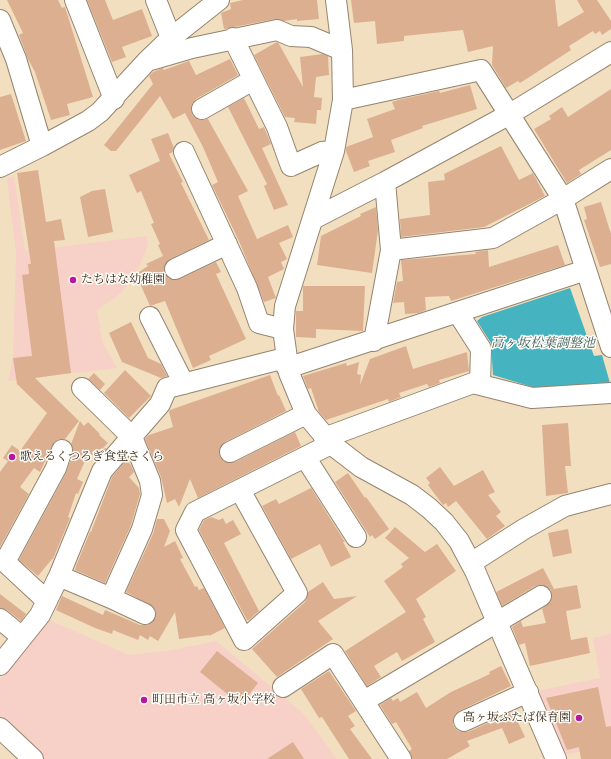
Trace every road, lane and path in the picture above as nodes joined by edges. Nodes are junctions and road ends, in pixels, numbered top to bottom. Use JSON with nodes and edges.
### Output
{"nodes":[{"id":1,"x":75,"y":0,"type":"edge"},
{"id":2,"x":156,"y":0,"type":"edge"},
{"id":3,"x":219,"y":0,"type":"edge"},
{"id":4,"x":336,"y":0,"type":"edge"},
{"id":5,"x":0,"y":20,"type":"edge"},
{"id":6,"x":171,"y":38,"type":"junction"},
{"id":7,"x":233,"y":38,"type":"junction"},
{"id":8,"x":342,"y":50,"type":"junction"},
{"id":9,"x":611,"y":52,"type":"edge"},
{"id":10,"x":147,"y":61,"type":"junction"},
{"id":11,"x":253,"y":80,"type":"junction"},
{"id":12,"x":114,"y":99,"type":"junction"},
{"id":13,"x":343,"y":100,"type":"junction"},
{"id":14,"x":202,"y":109,"type":"dead end"},
{"id":15,"x":510,"y":114,"type":"junction"},
{"id":16,"x":42,"y":146,"type":"junction"},
{"id":17,"x":334,"y":151,"type":"junction"},
{"id":18,"x":184,"y":152,"type":"dead end"},
{"id":19,"x":0,"y":167,"type":"edge"},
{"id":20,"x":611,"y":169,"type":"edge"},
{"id":21,"x":385,"y":182,"type":"junction"},
{"id":22,"x":563,"y":199,"type":"junction"},
{"id":23,"x":313,"y":218,"type":"junction"},
{"id":24,"x":226,"y":244,"type":"junction"},
{"id":25,"x":391,"y":250,"type":"junction"},
{"id":26,"x":175,"y":269,"type":"dead end"},
{"id":27,"x":586,"y":270,"type":"junction"},
{"id":28,"x":458,"y":313,"type":"junction"},
{"id":29,"x":150,"y":329,"type":"dead end"},
{"id":30,"x":283,"y":329,"type":"junction"},
{"id":31,"x":374,"y":341,"type":"junction"},
{"id":32,"x":611,"y":347,"type":"edge"},
{"id":33,"x":286,"y":363,"type":"junction"},
{"id":34,"x":184,"y":384,"type":"junction"},
{"id":35,"x":480,"y":384,"type":"junction"},
{"id":36,"x":82,"y":388,"type":"dead end"},
{"id":37,"x":611,"y":393,"type":"edge"},
{"id":38,"x":306,"y":414,"type":"junction"},
{"id":39,"x":132,"y":438,"type":"junction"},
{"id":40,"x":327,"y":441,"type":"junction"},
{"id":41,"x":62,"y":450,"type":"dead end"},
{"id":42,"x":230,"y":452,"type":"dead end"},
{"id":43,"x":305,"y":457,"type":"junction"},
{"id":44,"x":240,"y":490,"type":"junction"},
{"id":45,"x":611,"y":494,"type":"edge"},
{"id":46,"x":356,"y":537,"type":"dead end"},
{"id":47,"x":471,"y":563,"type":"junction"},
{"id":48,"x":60,"y":576,"type":"junction"},
{"id":49,"x":541,"y":596,"type":"dead end"},
{"id":50,"x":111,"y":598,"type":"junction"},
{"id":51,"x":44,"y":608,"type":"junction"},
{"id":52,"x":145,"y":614,"type":"dead end"},
{"id":53,"x":0,"y":619,"type":"edge"},
{"id":54,"x":498,"y":623,"type":"junction"},
{"id":55,"x":22,"y":637,"type":"junction"},
{"id":56,"x":0,"y":665,"type":"edge"},
{"id":57,"x":283,"y":687,"type":"dead end"},
{"id":58,"x":528,"y":692,"type":"junction"},
{"id":59,"x":364,"y":702,"type":"junction"},
{"id":60,"x":464,"y":721,"type":"dead end"},
{"id":61,"x":0,"y":728,"type":"edge"},
{"id":62,"x":33,"y":759,"type":"edge"},
{"id":63,"x":401,"y":759,"type":"edge"},
{"id":64,"x":556,"y":759,"type":"edge"}],
"edges":[{"from":1,"to":12,"type":"street"},
{"from":2,"to":6,"type":"street"},
{"from":3,"to":6,"type":"street"},
{"from":4,"to":8,"type":"street"},
{"from":5,"to":16,"type":"street"},
{"from":6,"to":10,"type":"street"},
{"from":7,"to":8,"type":"street"},
{"from":7,"to":10,"type":"street"},
{"from":7,"to":11,"type":"street"},
{"from":8,"to":13,"type":"street"},
{"from":9,"to":15,"type":"street"},
{"from":10,"to":12,"type":"street"},
{"from":11,"to":14,"type":"street"},
{"from":11,"to":17,"type":"street"},
{"from":12,"to":16,"type":"street"},
{"from":13,"to":15,"type":"street"},
{"from":13,"to":17,"type":"street"},
{"from":15,"to":21,"type":"street"},
{"from":15,"to":22,"type":"street"},
{"from":16,"to":19,"type":"street"},
{"from":17,"to":23,"type":"street"},
{"from":18,"to":24,"type":"street"},
{"from":20,"to":22,"type":"street"},
{"from":21,"to":23,"type":"street"},
{"from":21,"to":25,"type":"street"},
{"from":22,"to":25,"type":"street"},
{"from":22,"to":27,"type":"street"},
{"from":23,"to":30,"type":"street"},
{"from":24,"to":26,"type":"street"},
{"from":24,"to":30,"type":"street"},
{"from":25,"to":31,"type":"street"},
{"from":27,"to":28,"type":"street"},
{"from":27,"to":32,"type":"street"},
{"from":28,"to":31,"type":"street"},
{"from":28,"to":35,"type":"street"},
{"from":29,"to":34,"type":"street"},
{"from":30,"to":33,"type":"street"},
{"from":31,"to":33,"type":"street"},
{"from":33,"to":34,"type":"street"},
{"from":33,"to":38,"type":"street"},
{"from":34,"to":39,"type":"street"},
{"from":35,"to":37,"type":"street"},
{"from":35,"to":40,"type":"street"},
{"from":36,"to":39,"type":"street"},
{"from":38,"to":40,"type":"street"},
{"from":38,"to":42,"type":"street"},
{"from":39,"to":48,"type":"street"},
{"from":39,"to":50,"type":"street"},
{"from":40,"to":43,"type":"street"},
{"from":40,"to":47,"type":"street"},
{"from":41,"to":51,"type":"street"},
{"from":43,"to":44,"type":"street"},
{"from":43,"to":46,"type":"street"},
{"from":44,"to":44,"type":"street"},
{"from":45,"to":47,"type":"street"},
{"from":47,"to":54,"type":"street"},
{"from":48,"to":50,"type":"street"},
{"from":48,"to":51,"type":"street"},
{"from":49,"to":54,"type":"street"},
{"from":50,"to":52,"type":"street"},
{"from":51,"to":55,"type":"street"},
{"from":53,"to":55,"type":"street"},
{"from":54,"to":58,"type":"street"},
{"from":54,"to":59,"type":"street"},
{"from":55,"to":56,"type":"street"},
{"from":57,"to":59,"type":"street"},
{"from":58,"to":60,"type":"street"},
{"from":58,"to":64,"type":"street"},
{"from":59,"to":63,"type":"street"},
{"from":61,"to":62,"type":"street"}]}
